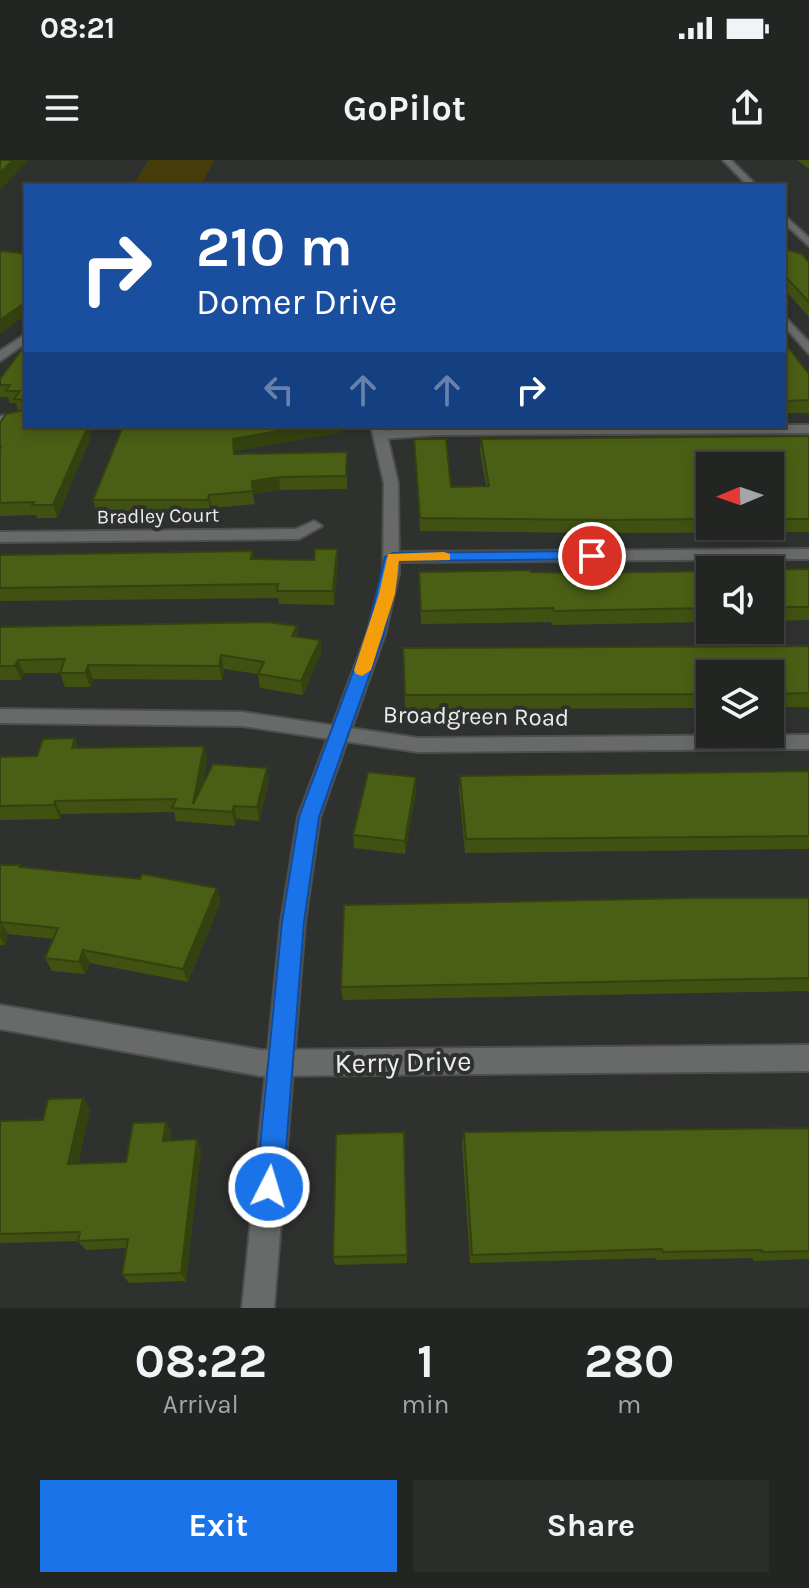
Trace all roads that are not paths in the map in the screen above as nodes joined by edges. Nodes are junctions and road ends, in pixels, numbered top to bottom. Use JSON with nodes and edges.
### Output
{"nodes":[{"id":1,"x":727,"y":160,"type":"edge"},
{"id":2,"x":750,"y":172,"type":"dead end"},
{"id":3,"x":751,"y":184,"type":"edge"},
{"id":4,"x":752,"y":184,"type":"edge"},
{"id":5,"x":786,"y":220,"type":"edge"},
{"id":6,"x":809,"y":243,"type":"edge"},
{"id":7,"x":786,"y":321,"type":"edge"},
{"id":8,"x":24,"y":339,"type":"edge"},
{"id":9,"x":805,"y":345,"type":"edge"},
{"id":10,"x":0,"y":357,"type":"edge"},
{"id":11,"x":24,"y":418,"type":"edge"},
{"id":12,"x":0,"y":420,"type":"edge"},
{"id":13,"x":809,"y":429,"type":"edge"},
{"id":14,"x":380,"y":430,"type":"edge"},
{"id":15,"x":314,"y":526,"type":"dead end"},
{"id":16,"x":0,"y":537,"type":"edge"},
{"id":17,"x":809,"y":554,"type":"edge"},
{"id":18,"x":393,"y":557,"type":"junction"},
{"id":19,"x":0,"y":716,"type":"edge"},
{"id":20,"x":338,"y":735,"type":"junction"},
{"id":21,"x":809,"y":742,"type":"edge"},
{"id":22,"x":0,"y":1017,"type":"edge"},
{"id":23,"x":809,"y":1058,"type":"edge"},
{"id":24,"x":280,"y":1063,"type":"junction"},
{"id":25,"x":258,"y":1308,"type":"edge"}],
"edges":[{"from":1,"to":3,"type":"street"},
{"from":2,"to":4,"type":"street"},
{"from":5,"to":6,"type":"street"},
{"from":7,"to":9,"type":"street"},
{"from":8,"to":10,"type":"street"},
{"from":11,"to":12,"type":"street"},
{"from":13,"to":14,"type":"street"},
{"from":14,"to":18,"type":"street"},
{"from":15,"to":16,"type":"street","name":"Bradley Court"},
{"from":17,"to":18,"type":"street"},
{"from":18,"to":20,"type":"street"},
{"from":19,"to":20,"type":"street","name":"Broadgreen Road"},
{"from":20,"to":21,"type":"street","name":"Broadgreen Road"},
{"from":20,"to":24,"type":"street"},
{"from":22,"to":24,"type":"street","name":"Kerry Drive"},
{"from":23,"to":24,"type":"street","name":"Kerry Drive"},
{"from":24,"to":25,"type":"street"}]}
